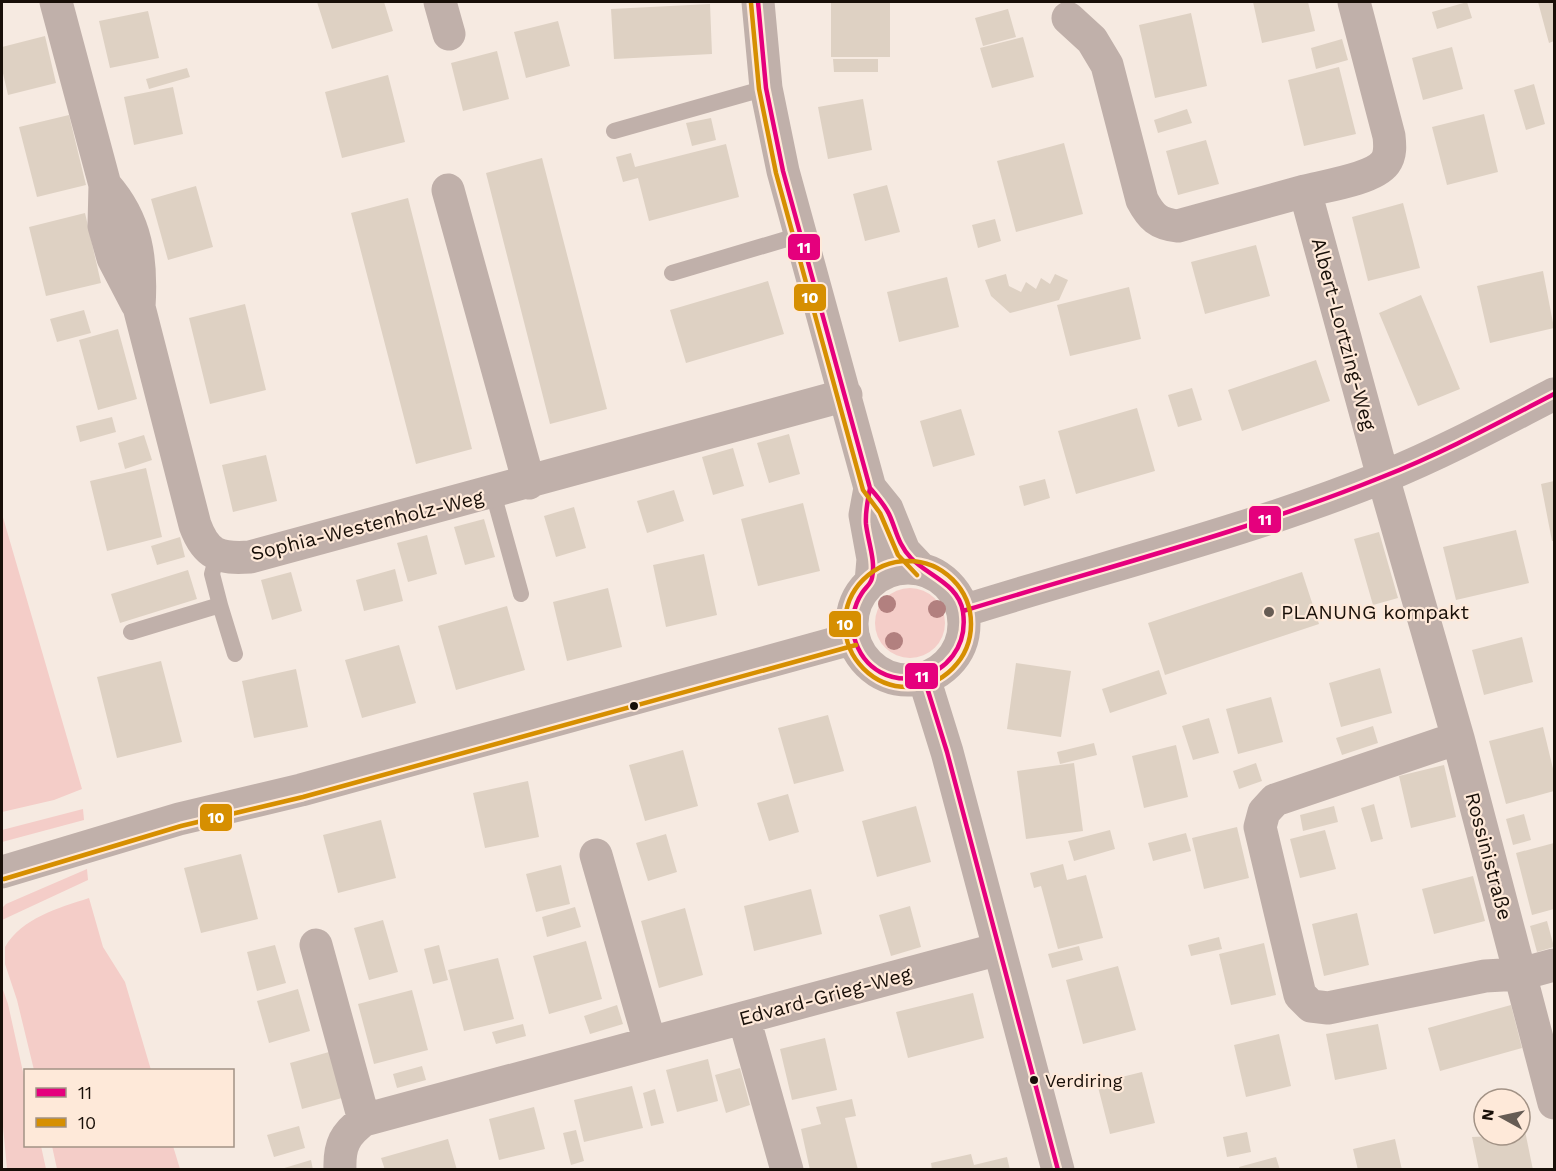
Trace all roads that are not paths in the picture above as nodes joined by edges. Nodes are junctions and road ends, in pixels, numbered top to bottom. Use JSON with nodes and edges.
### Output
{"nodes":[{"id":1,"x":57,"y":2,"type":"edge"},
{"id":2,"x":440,"y":2,"type":"edge"},
{"id":3,"x":758,"y":2,"type":"edge"},
{"id":4,"x":1354,"y":2,"type":"edge"},
{"id":5,"x":1068,"y":18,"type":"dead end"},
{"id":6,"x":449,"y":34,"type":"dead end"},
{"id":7,"x":766,"y":88,"type":"junction"},
{"id":8,"x":614,"y":131,"type":"dead end"},
{"id":9,"x":448,"y":190,"type":"dead end"},
{"id":10,"x":1305,"y":191,"type":"junction"},
{"id":11,"x":800,"y":235,"type":"junction"},
{"id":12,"x":672,"y":273,"type":"dead end"},
{"id":13,"x":1554,"y":394,"type":"edge"},
{"id":14,"x":846,"y":395,"type":"junction"},
{"id":15,"x":1383,"y":477,"type":"junction"},
{"id":16,"x":529,"y":483,"type":"junction"},
{"id":17,"x":870,"y":488,"type":"junction"},
{"id":18,"x":493,"y":493,"type":"junction"},
{"id":19,"x":217,"y":555,"type":"junction"},
{"id":20,"x":922,"y":570,"type":"junction"},
{"id":21,"x":871,"y":582,"type":"junction"},
{"id":22,"x":521,"y":594,"type":"dead end"},
{"id":23,"x":220,"y":605,"type":"junction"},
{"id":24,"x":963,"y":611,"type":"junction"},
{"id":25,"x":131,"y":632,"type":"dead end"},
{"id":26,"x":854,"y":638,"type":"junction"},
{"id":27,"x":235,"y":654,"type":"dead end"},
{"id":28,"x":924,"y":678,"type":"junction"},
{"id":29,"x":1458,"y":738,"type":"junction"},
{"id":30,"x":596,"y":855,"type":"dead end"},
{"id":31,"x":2,"y":872,"type":"edge"},
{"id":32,"x":316,"y":945,"type":"dead end"},
{"id":33,"x":999,"y":949,"type":"junction"},
{"id":34,"x":1554,"y":965,"type":"edge"},
{"id":35,"x":1521,"y":974,"type":"junction"},
{"id":36,"x":744,"y":1018,"type":"junction"},
{"id":37,"x":650,"y":1043,"type":"junction"},
{"id":38,"x":1554,"y":1103,"type":"edge"},
{"id":39,"x":364,"y":1120,"type":"junction"},
{"id":40,"x":340,"y":1170,"type":"edge"},
{"id":41,"x":787,"y":1170,"type":"edge"},
{"id":42,"x":1058,"y":1170,"type":"edge"}],
"edges":[{"from":1,"to":19,"type":"street"},
{"from":2,"to":6,"type":"street"},
{"from":3,"to":7,"type":"street"},
{"from":4,"to":10,"type":"street"},
{"from":5,"to":10,"type":"street"},
{"from":7,"to":8,"type":"lane"},
{"from":7,"to":11,"type":"street"},
{"from":9,"to":16,"type":"street"},
{"from":10,"to":15,"type":"street","name":"Albert-Lortzing-Weg"},
{"from":11,"to":12,"type":"lane"},
{"from":11,"to":14,"type":"street"},
{"from":13,"to":15,"type":"street"},
{"from":14,"to":16,"type":"street","name":"Sophia-Westenholz-Weg"},
{"from":14,"to":17,"type":"street"},
{"from":15,"to":24,"type":"street"},
{"from":15,"to":29,"type":"street","name":"Albert-Lortzing-Weg"},
{"from":16,"to":18,"type":"street","name":"Sophia-Westenholz-Weg"},
{"from":17,"to":20,"type":"street"},
{"from":17,"to":21,"type":"street"},
{"from":18,"to":19,"type":"street","name":"Sophia-Westenholz-Weg"},
{"from":18,"to":22,"type":"lane"},
{"from":19,"to":23,"type":"lane"},
{"from":20,"to":21,"type":"street"},
{"from":20,"to":24,"type":"street"},
{"from":21,"to":26,"type":"street"},
{"from":23,"to":25,"type":"lane"},
{"from":23,"to":27,"type":"lane"},
{"from":24,"to":28,"type":"street"},
{"from":26,"to":28,"type":"street"},
{"from":26,"to":31,"type":"street"},
{"from":28,"to":33,"type":"street"},
{"from":29,"to":35,"type":"street","name":"Rossinistraße"},
{"from":29,"to":35,"type":"street"},
{"from":30,"to":37,"type":"street"},
{"from":32,"to":39,"type":"street"},
{"from":33,"to":36,"type":"street","name":"Edvard-Grieg-Weg"},
{"from":33,"to":42,"type":"street"},
{"from":34,"to":35,"type":"street"},
{"from":35,"to":38,"type":"street","name":"Rossinistraße"},
{"from":36,"to":37,"type":"street","name":"Edvard-Grieg-Weg"},
{"from":36,"to":41,"type":"street"},
{"from":37,"to":39,"type":"street","name":"Edvard-Grieg-Weg"},
{"from":39,"to":40,"type":"street","name":"Edvard-Grieg-Weg"}]}
